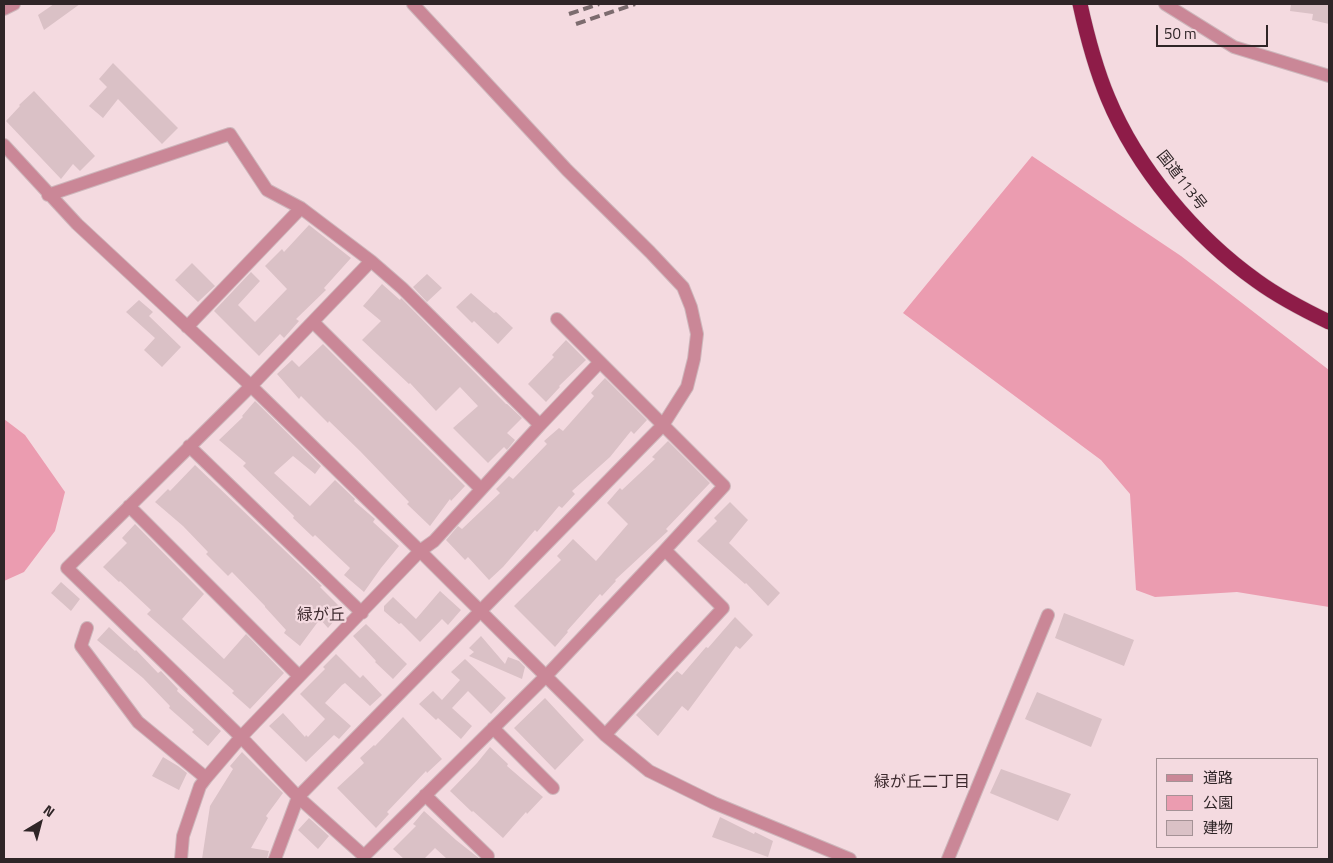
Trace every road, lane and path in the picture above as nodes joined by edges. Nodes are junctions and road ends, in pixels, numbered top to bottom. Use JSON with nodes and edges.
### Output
{"nodes":[{"id":1,"x":14,"y":4,"type":"edge"},
{"id":2,"x":413,"y":4,"type":"edge"},
{"id":3,"x":1080,"y":4,"type":"edge"},
{"id":4,"x":1165,"y":4,"type":"edge"},
{"id":5,"x":4,"y":9,"type":"edge"},
{"id":6,"x":1329,"y":76,"type":"edge"},
{"id":7,"x":4,"y":145,"type":"edge"},
{"id":8,"x":48,"y":195,"type":"junction"},
{"id":9,"x":301,"y":208,"type":"junction"},
{"id":10,"x":371,"y":261,"type":"junction"},
{"id":11,"x":557,"y":319,"type":"dead end"},
{"id":12,"x":313,"y":322,"type":"junction"},
{"id":13,"x":1329,"y":322,"type":"edge"},
{"id":14,"x":187,"y":327,"type":"junction"},
{"id":15,"x":600,"y":362,"type":"junction"},
{"id":16,"x":250,"y":386,"type":"junction"},
{"id":17,"x":540,"y":424,"type":"junction"},
{"id":18,"x":663,"y":425,"type":"junction"},
{"id":19,"x":190,"y":446,"type":"junction"},
{"id":20,"x":481,"y":489,"type":"junction"},
{"id":21,"x":129,"y":506,"type":"junction"},
{"id":22,"x":666,"y":550,"type":"junction"},
{"id":23,"x":420,"y":551,"type":"junction"},
{"id":24,"x":480,"y":611,"type":"junction"},
{"id":25,"x":362,"y":613,"type":"junction"},
{"id":26,"x":1048,"y":615,"type":"dead end"},
{"id":27,"x":87,"y":628,"type":"dead end"},
{"id":28,"x":299,"y":676,"type":"junction"},
{"id":29,"x":546,"y":676,"type":"junction"},
{"id":30,"x":493,"y":728,"type":"junction"},
{"id":31,"x":605,"y":735,"type":"junction"},
{"id":32,"x":241,"y":738,"type":"junction"},
{"id":33,"x":206,"y":778,"type":"junction"},
{"id":34,"x":552,"y":788,"type":"dead end"},
{"id":35,"x":425,"y":795,"type":"junction"},
{"id":36,"x":298,"y":797,"type":"junction"},
{"id":37,"x":488,"y":856,"type":"dead end"},
{"id":38,"x":366,"y":858,"type":"edge"},
{"id":39,"x":181,"y":859,"type":"edge"},
{"id":40,"x":275,"y":859,"type":"edge"},
{"id":41,"x":850,"y":859,"type":"edge"},
{"id":42,"x":948,"y":859,"type":"edge"}],
"edges":[{"from":1,"to":5,"type":"street"},
{"from":2,"to":18,"type":"street"},
{"from":3,"to":13,"type":"highway","name":"国道113号"},
{"from":4,"to":6,"type":"street"},
{"from":7,"to":8,"type":"street"},
{"from":8,"to":9,"type":"street"},
{"from":8,"to":14,"type":"street"},
{"from":9,"to":10,"type":"street"},
{"from":9,"to":14,"type":"street"},
{"from":10,"to":12,"type":"street"},
{"from":10,"to":17,"type":"street"},
{"from":11,"to":15,"type":"street"},
{"from":12,"to":16,"type":"street"},
{"from":12,"to":20,"type":"street"},
{"from":14,"to":16,"type":"street"},
{"from":15,"to":17,"type":"street"},
{"from":15,"to":18,"type":"street"},
{"from":16,"to":19,"type":"street"},
{"from":16,"to":23,"type":"street"},
{"from":17,"to":20,"type":"street"},
{"from":18,"to":22,"type":"street"},
{"from":18,"to":24,"type":"street"},
{"from":19,"to":21,"type":"street"},
{"from":19,"to":25,"type":"street"},
{"from":20,"to":23,"type":"street"},
{"from":21,"to":28,"type":"street"},
{"from":21,"to":32,"type":"street"},
{"from":22,"to":29,"type":"street"},
{"from":22,"to":31,"type":"street"},
{"from":23,"to":24,"type":"street"},
{"from":23,"to":25,"type":"street"},
{"from":24,"to":29,"type":"street"},
{"from":24,"to":36,"type":"street"},
{"from":25,"to":28,"type":"street"},
{"from":26,"to":42,"type":"street"},
{"from":27,"to":33,"type":"street"},
{"from":28,"to":32,"type":"street"},
{"from":29,"to":30,"type":"street"},
{"from":29,"to":31,"type":"street"},
{"from":30,"to":34,"type":"street"},
{"from":30,"to":35,"type":"street"},
{"from":31,"to":41,"type":"street"},
{"from":32,"to":33,"type":"street"},
{"from":32,"to":36,"type":"street"},
{"from":33,"to":39,"type":"street"},
{"from":35,"to":37,"type":"street"},
{"from":35,"to":38,"type":"street"},
{"from":36,"to":38,"type":"street"},
{"from":36,"to":40,"type":"street"}]}
